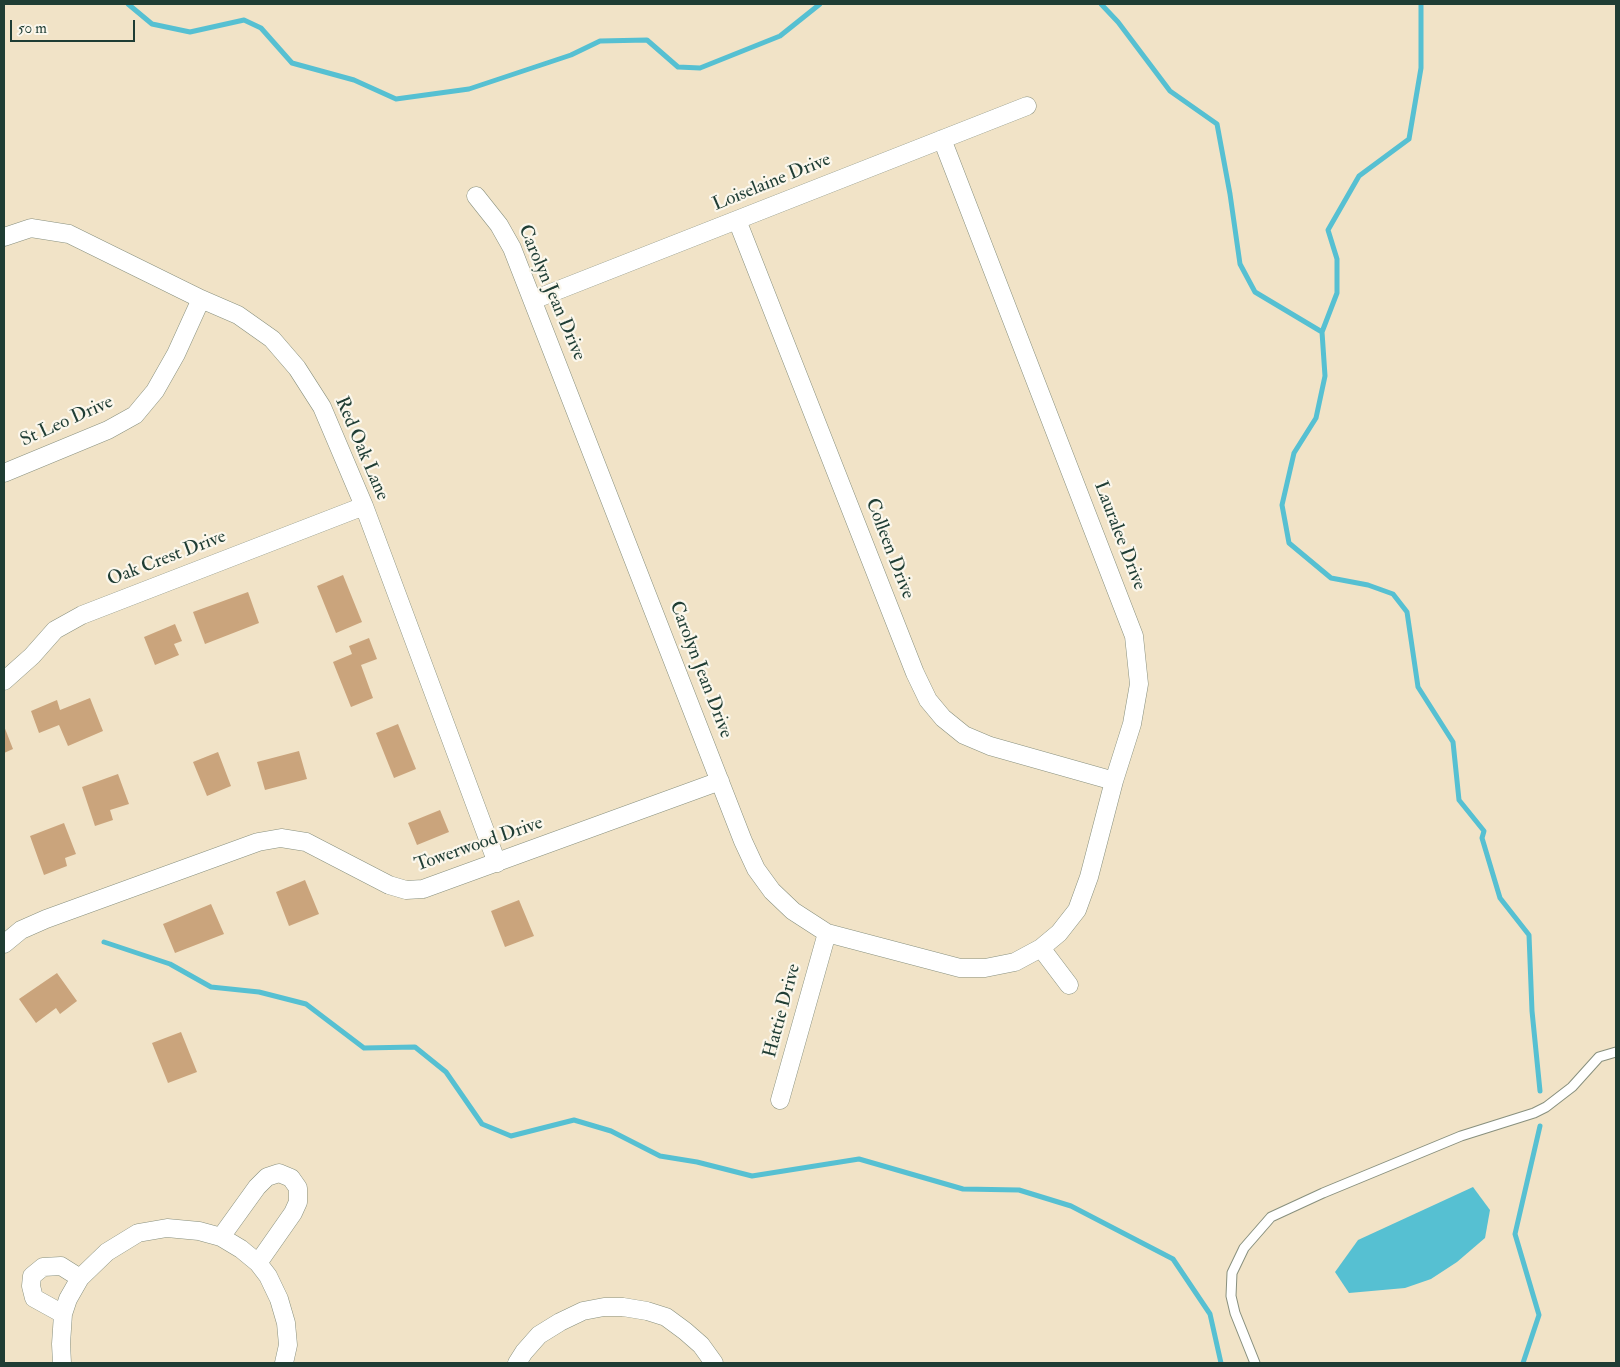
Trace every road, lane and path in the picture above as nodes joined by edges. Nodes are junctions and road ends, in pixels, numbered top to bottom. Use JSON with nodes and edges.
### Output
{"nodes":[{"id":1,"x":1027,"y":106,"type":"dead end"},
{"id":2,"x":942,"y":139,"type":"junction"},
{"id":3,"x":476,"y":196,"type":"dead end"},
{"id":4,"x":737,"y":220,"type":"junction"},
{"id":5,"x":4,"y":237,"type":"edge"},
{"id":6,"x":201,"y":299,"type":"junction"},
{"id":7,"x":533,"y":300,"type":"junction"},
{"id":8,"x":4,"y":473,"type":"edge"},
{"id":9,"x":364,"y":506,"type":"junction"},
{"id":10,"x":4,"y":681,"type":"edge"},
{"id":11,"x":720,"y":781,"type":"junction"},
{"id":12,"x":1114,"y":781,"type":"junction"},
{"id":13,"x":497,"y":863,"type":"junction"},
{"id":14,"x":827,"y":933,"type":"junction"},
{"id":15,"x":4,"y":944,"type":"edge"},
{"id":16,"x":1041,"y":948,"type":"junction"},
{"id":17,"x":1069,"y":985,"type":"dead end"},
{"id":18,"x":1616,"y":1052,"type":"edge"},
{"id":19,"x":780,"y":1100,"type":"dead end"},
{"id":20,"x":221,"y":1237,"type":"junction"},
{"id":21,"x":258,"y":1263,"type":"junction"},
{"id":22,"x":80,"y":1278,"type":"junction"},
{"id":23,"x":63,"y":1314,"type":"junction"},
{"id":24,"x":62,"y":1363,"type":"edge"},
{"id":25,"x":284,"y":1363,"type":"edge"},
{"id":26,"x":517,"y":1363,"type":"edge"},
{"id":27,"x":714,"y":1363,"type":"edge"},
{"id":28,"x":1255,"y":1363,"type":"edge"}],
"edges":[{"from":1,"to":2,"type":"street","name":"Loiselaine Drive"},
{"from":2,"to":4,"type":"street","name":"Loiselaine Drive"},
{"from":2,"to":12,"type":"street","name":"Lauralee Drive"},
{"from":3,"to":7,"type":"street","name":"Carolyn Jean Drive"},
{"from":4,"to":7,"type":"street","name":"Loiselaine Drive"},
{"from":4,"to":12,"type":"street","name":"Colleen Drive"},
{"from":5,"to":6,"type":"street","name":"Red Oak Lane"},
{"from":6,"to":8,"type":"street","name":"St Leo Drive"},
{"from":6,"to":9,"type":"street","name":"Red Oak Lane"},
{"from":7,"to":11,"type":"street","name":"Carolyn Jean Drive"},
{"from":9,"to":10,"type":"street","name":"Oak Crest Drive"},
{"from":9,"to":13,"type":"street","name":"Red Oak Lane"},
{"from":11,"to":13,"type":"street","name":"Towerwood Drive"},
{"from":11,"to":14,"type":"street","name":"Carolyn Jean Drive"},
{"from":12,"to":16,"type":"street","name":"Lauralee Drive"},
{"from":13,"to":15,"type":"street","name":"Towerwood Drive"},
{"from":14,"to":16,"type":"street","name":"Carolyn Jean Drive"},
{"from":14,"to":19,"type":"street","name":"Hattie Drive"},
{"from":16,"to":17,"type":"street"},
{"from":18,"to":28,"type":"lane"},
{"from":20,"to":21,"type":"street"},
{"from":20,"to":21,"type":"street"},
{"from":20,"to":22,"type":"street"},
{"from":21,"to":25,"type":"street"},
{"from":22,"to":23,"type":"street"},
{"from":22,"to":23,"type":"street"},
{"from":23,"to":24,"type":"street"},
{"from":26,"to":27,"type":"street"}]}
